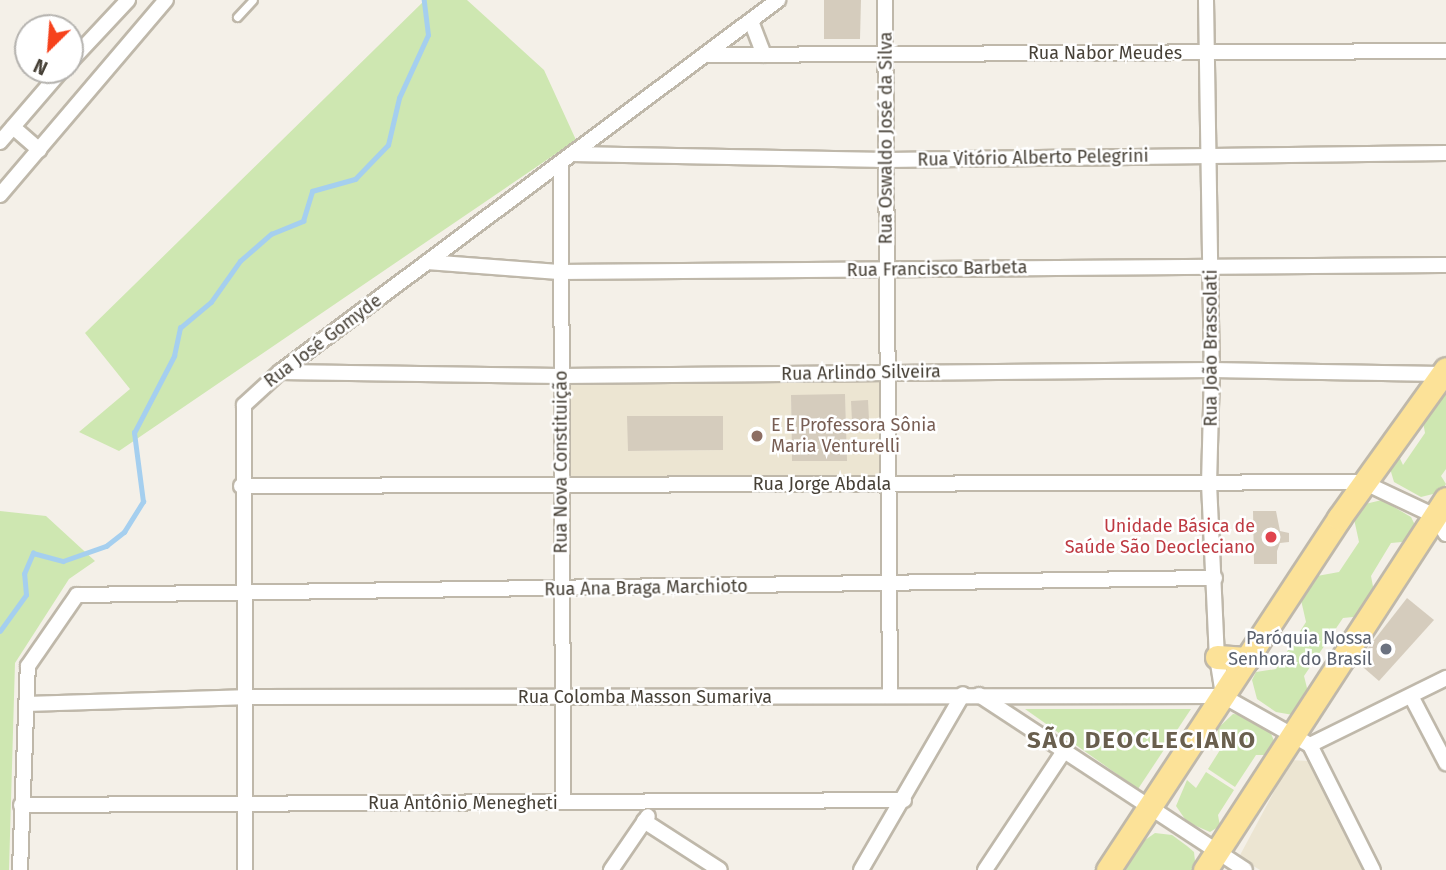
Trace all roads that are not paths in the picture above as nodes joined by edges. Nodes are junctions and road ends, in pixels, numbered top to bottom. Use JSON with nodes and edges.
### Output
{"nodes":[{"id":1,"x":128,"y":0,"type":"edge"},
{"id":2,"x":166,"y":0,"type":"edge"},
{"id":3,"x":253,"y":0,"type":"edge"},
{"id":4,"x":778,"y":0,"type":"edge"},
{"id":5,"x":885,"y":0,"type":"edge"},
{"id":6,"x":1206,"y":0,"type":"edge"},
{"id":7,"x":237,"y":17,"type":"dead end"},
{"id":8,"x":751,"y":21,"type":"junction"},
{"id":9,"x":84,"y":47,"type":"edge"},
{"id":10,"x":1446,"y":51,"type":"edge"},
{"id":11,"x":1207,"y":52,"type":"junction"},
{"id":12,"x":885,"y":54,"type":"junction"},
{"id":13,"x":708,"y":55,"type":"junction"},
{"id":14,"x":764,"y":55,"type":"junction"},
{"id":15,"x":50,"y":84,"type":"edge"},
{"id":16,"x":13,"y":127,"type":"junction"},
{"id":17,"x":608,"y":128,"type":"junction"},
{"id":18,"x":0,"y":142,"type":"edge"},
{"id":19,"x":39,"y":149,"type":"junction"},
{"id":20,"x":1446,"y":153,"type":"edge"},
{"id":21,"x":621,"y":155,"type":"junction"},
{"id":22,"x":1209,"y":156,"type":"junction"},
{"id":23,"x":566,"y":159,"type":"junction"},
{"id":24,"x":886,"y":160,"type":"junction"},
{"id":25,"x":0,"y":195,"type":"edge"},
{"id":26,"x":427,"y":262,"type":"junction"},
{"id":27,"x":1211,"y":265,"type":"junction"},
{"id":28,"x":1446,"y":265,"type":"edge"},
{"id":29,"x":887,"y":270,"type":"junction"},
{"id":30,"x":559,"y":272,"type":"junction"},
{"id":31,"x":1212,"y":370,"type":"junction"},
{"id":32,"x":280,"y":372,"type":"junction"},
{"id":33,"x":1444,"y":372,"type":"edge"},
{"id":34,"x":887,"y":373,"type":"junction"},
{"id":35,"x":560,"y":376,"type":"junction"},
{"id":36,"x":1363,"y":482,"type":"junction"},
{"id":37,"x":1209,"y":483,"type":"junction"},
{"id":38,"x":888,"y":484,"type":"junction"},
{"id":39,"x":561,"y":485,"type":"junction"},
{"id":40,"x":241,"y":486,"type":"junction"},
{"id":41,"x":1442,"y":517,"type":"edge"},
{"id":42,"x":1215,"y":578,"type":"junction"},
{"id":43,"x":889,"y":584,"type":"junction"},
{"id":44,"x":241,"y":589,"type":"junction"},
{"id":45,"x":561,"y":590,"type":"junction"},
{"id":46,"x":1217,"y":657,"type":"junction"},
{"id":47,"x":1247,"y":659,"type":"junction"},
{"id":48,"x":1446,"y":678,"type":"edge"},
{"id":49,"x":970,"y":694,"type":"junction"},
{"id":50,"x":890,"y":695,"type":"junction"},
{"id":51,"x":1223,"y":696,"type":"junction"},
{"id":52,"x":1411,"y":696,"type":"junction"},
{"id":53,"x":243,"y":697,"type":"junction"},
{"id":54,"x":562,"y":699,"type":"junction"},
{"id":55,"x":26,"y":704,"type":"junction"},
{"id":56,"x":1301,"y":741,"type":"junction"},
{"id":57,"x":1064,"y":751,"type":"junction"},
{"id":58,"x":1446,"y":763,"type":"edge"},
{"id":59,"x":904,"y":800,"type":"junction"},
{"id":60,"x":563,"y":802,"type":"junction"},
{"id":61,"x":656,"y":803,"type":"junction"},
{"id":62,"x":21,"y":804,"type":"junction"},
{"id":63,"x":244,"y":804,"type":"junction"},
{"id":64,"x":1148,"y":807,"type":"junction"},
{"id":65,"x":644,"y":821,"type":"junction"},
{"id":66,"x":1211,"y":861,"type":"edge"},
{"id":67,"x":20,"y":870,"type":"edge"},
{"id":68,"x":245,"y":870,"type":"edge"},
{"id":69,"x":611,"y":870,"type":"edge"},
{"id":70,"x":720,"y":870,"type":"edge"},
{"id":71,"x":861,"y":870,"type":"edge"},
{"id":72,"x":985,"y":870,"type":"edge"},
{"id":73,"x":1108,"y":870,"type":"edge"},
{"id":74,"x":1245,"y":870,"type":"edge"},
{"id":75,"x":1373,"y":870,"type":"edge"}],
"edges":[{"from":1,"to":9,"type":"street"},
{"from":2,"to":19,"type":"street"},
{"from":3,"to":7,"type":"lane"},
{"from":4,"to":8,"type":"street","name":"Rua José Gomyde"},
{"from":5,"to":12,"type":"street","name":"Rua Oswaldo José da Silva"},
{"from":6,"to":11,"type":"street","name":"Rua João Brassolati"},
{"from":8,"to":13,"type":"street","name":"Rua José Gomyde"},
{"from":8,"to":14,"type":"street"},
{"from":10,"to":11,"type":"street","name":"Rua Nabor Meudes"},
{"from":11,"to":12,"type":"street","name":"Rua Nabor Meudes"},
{"from":11,"to":22,"type":"street","name":"Rua João Brassolati"},
{"from":12,"to":14,"type":"street","name":"Rua Nabor Meudes"},
{"from":12,"to":24,"type":"street","name":"Rua Oswaldo José da Silva"},
{"from":13,"to":14,"type":"street","name":"Rua Nabor Meudes"},
{"from":13,"to":17,"type":"street","name":"Rua José Gomyde"},
{"from":15,"to":16,"type":"street"},
{"from":16,"to":18,"type":"street"},
{"from":16,"to":19,"type":"street"},
{"from":17,"to":21,"type":"street"},
{"from":17,"to":23,"type":"street","name":"Rua José Gomyde"},
{"from":19,"to":25,"type":"street"},
{"from":20,"to":22,"type":"street","name":"Rua Vitório Alberto Pelegrini"},
{"from":21,"to":23,"type":"street","name":"Rua Vitório Alberto Pelegrini"},
{"from":21,"to":24,"type":"street","name":"Rua Vitório Alberto Pelegrini"},
{"from":22,"to":24,"type":"street","name":"Rua Vitório Alberto Pelegrini"},
{"from":22,"to":27,"type":"street","name":"Rua João Brassolati"},
{"from":23,"to":26,"type":"street","name":"Rua José Gomyde"},
{"from":23,"to":30,"type":"street","name":"Rua Nova Constituição"},
{"from":24,"to":29,"type":"street","name":"Rua Oswaldo José da Silva"},
{"from":26,"to":30,"type":"street","name":"Rua Francisco Barbeta"},
{"from":26,"to":32,"type":"street","name":"Rua José Gomyde"},
{"from":27,"to":28,"type":"street","name":"Rua Francisco Barbeta"},
{"from":27,"to":29,"type":"street","name":"Rua Francisco Barbeta"},
{"from":27,"to":31,"type":"street","name":"Rua João Brassolati"},
{"from":29,"to":30,"type":"street","name":"Rua Francisco Barbeta"},
{"from":29,"to":34,"type":"street","name":"Rua Oswaldo José da Silva"},
{"from":30,"to":35,"type":"street","name":"Rua Nova Constituição"},
{"from":31,"to":33,"type":"street","name":"Rua Arlindo Silveira"},
{"from":31,"to":34,"type":"street","name":"Rua Arlindo Silveira"},
{"from":31,"to":37,"type":"street","name":"Rua João Brassolati"},
{"from":32,"to":35,"type":"street","name":"Rua Arlindo Silveira"},
{"from":32,"to":40,"type":"street","name":"Rua José Gomyde"},
{"from":33,"to":36,"type":"main road"},
{"from":34,"to":35,"type":"street","name":"Rua Arlindo Silveira"},
{"from":34,"to":38,"type":"street","name":"Rua Oswaldo José da Silva"},
{"from":35,"to":39,"type":"street","name":"Rua Nova Constituição"},
{"from":36,"to":37,"type":"street","name":"Rua Jorge Abdala"},
{"from":36,"to":41,"type":"street","name":"Rua Jorge Abdala"},
{"from":36,"to":47,"type":"main road"},
{"from":37,"to":38,"type":"street","name":"Rua Jorge Abdala"},
{"from":37,"to":42,"type":"street","name":"Rua João Brassolati"},
{"from":38,"to":39,"type":"street","name":"Rua Jorge Abdala"},
{"from":38,"to":43,"type":"street","name":"Rua Oswaldo José da Silva"},
{"from":39,"to":40,"type":"street","name":"Rua Jorge Abdala"},
{"from":39,"to":45,"type":"street","name":"Rua Nova Constituição"},
{"from":40,"to":44,"type":"street","name":"Rua José Gomyde"},
{"from":41,"to":56,"type":"main road"},
{"from":42,"to":43,"type":"street","name":"Rua Ana Braga Marchioto"},
{"from":42,"to":46,"type":"street","name":"Rua João Brassolati"},
{"from":43,"to":45,"type":"street","name":"Rua Ana Braga Marchioto"},
{"from":43,"to":50,"type":"street","name":"Rua Oswaldo José da Silva"},
{"from":44,"to":45,"type":"street","name":"Rua Ana Braga Marchioto"},
{"from":44,"to":53,"type":"street","name":"Rua José Gomyde"},
{"from":44,"to":55,"type":"street","name":"Rua Ana Braga Marchioto"},
{"from":45,"to":54,"type":"street","name":"Rua Nova Constituição"},
{"from":46,"to":47,"type":"main road"},
{"from":46,"to":51,"type":"street","name":"Rua João Brassolati"},
{"from":47,"to":51,"type":"main road"},
{"from":48,"to":52,"type":"street"},
{"from":49,"to":50,"type":"street","name":"Rua Colomba Masson Sumariva"},
{"from":49,"to":51,"type":"street","name":"Rua Colomba Masson Sumariva"},
{"from":49,"to":57,"type":"street"},
{"from":49,"to":59,"type":"street"},
{"from":50,"to":54,"type":"street","name":"Rua Colomba Masson Sumariva"},
{"from":51,"to":56,"type":"street"},
{"from":51,"to":64,"type":"main road"},
{"from":52,"to":56,"type":"street"},
{"from":52,"to":58,"type":"street"},
{"from":53,"to":54,"type":"street","name":"Rua Colomba Masson Sumariva"},
{"from":53,"to":55,"type":"street","name":"Rua Colomba Masson Sumariva"},
{"from":53,"to":63,"type":"street","name":"Rua José Gomyde"},
{"from":54,"to":60,"type":"street","name":"Rua Nova Constituição"},
{"from":55,"to":62,"type":"street"},
{"from":56,"to":66,"type":"main road"},
{"from":56,"to":75,"type":"street"},
{"from":57,"to":64,"type":"street"},
{"from":57,"to":72,"type":"street"},
{"from":59,"to":61,"type":"street","name":"Rua Antônio Menegheti"},
{"from":59,"to":71,"type":"street"},
{"from":60,"to":61,"type":"street","name":"Rua Antônio Menegheti"},
{"from":60,"to":63,"type":"street","name":"Rua Antônio Menegheti"},
{"from":61,"to":65,"type":"street"},
{"from":62,"to":63,"type":"street","name":"Rua Antônio Menegheti"},
{"from":62,"to":67,"type":"street"},
{"from":63,"to":68,"type":"street","name":"Rua José Gomyde"},
{"from":64,"to":66,"type":"street"},
{"from":64,"to":73,"type":"main road"},
{"from":65,"to":69,"type":"street"},
{"from":65,"to":70,"type":"street"},
{"from":66,"to":74,"type":"street"}]}
